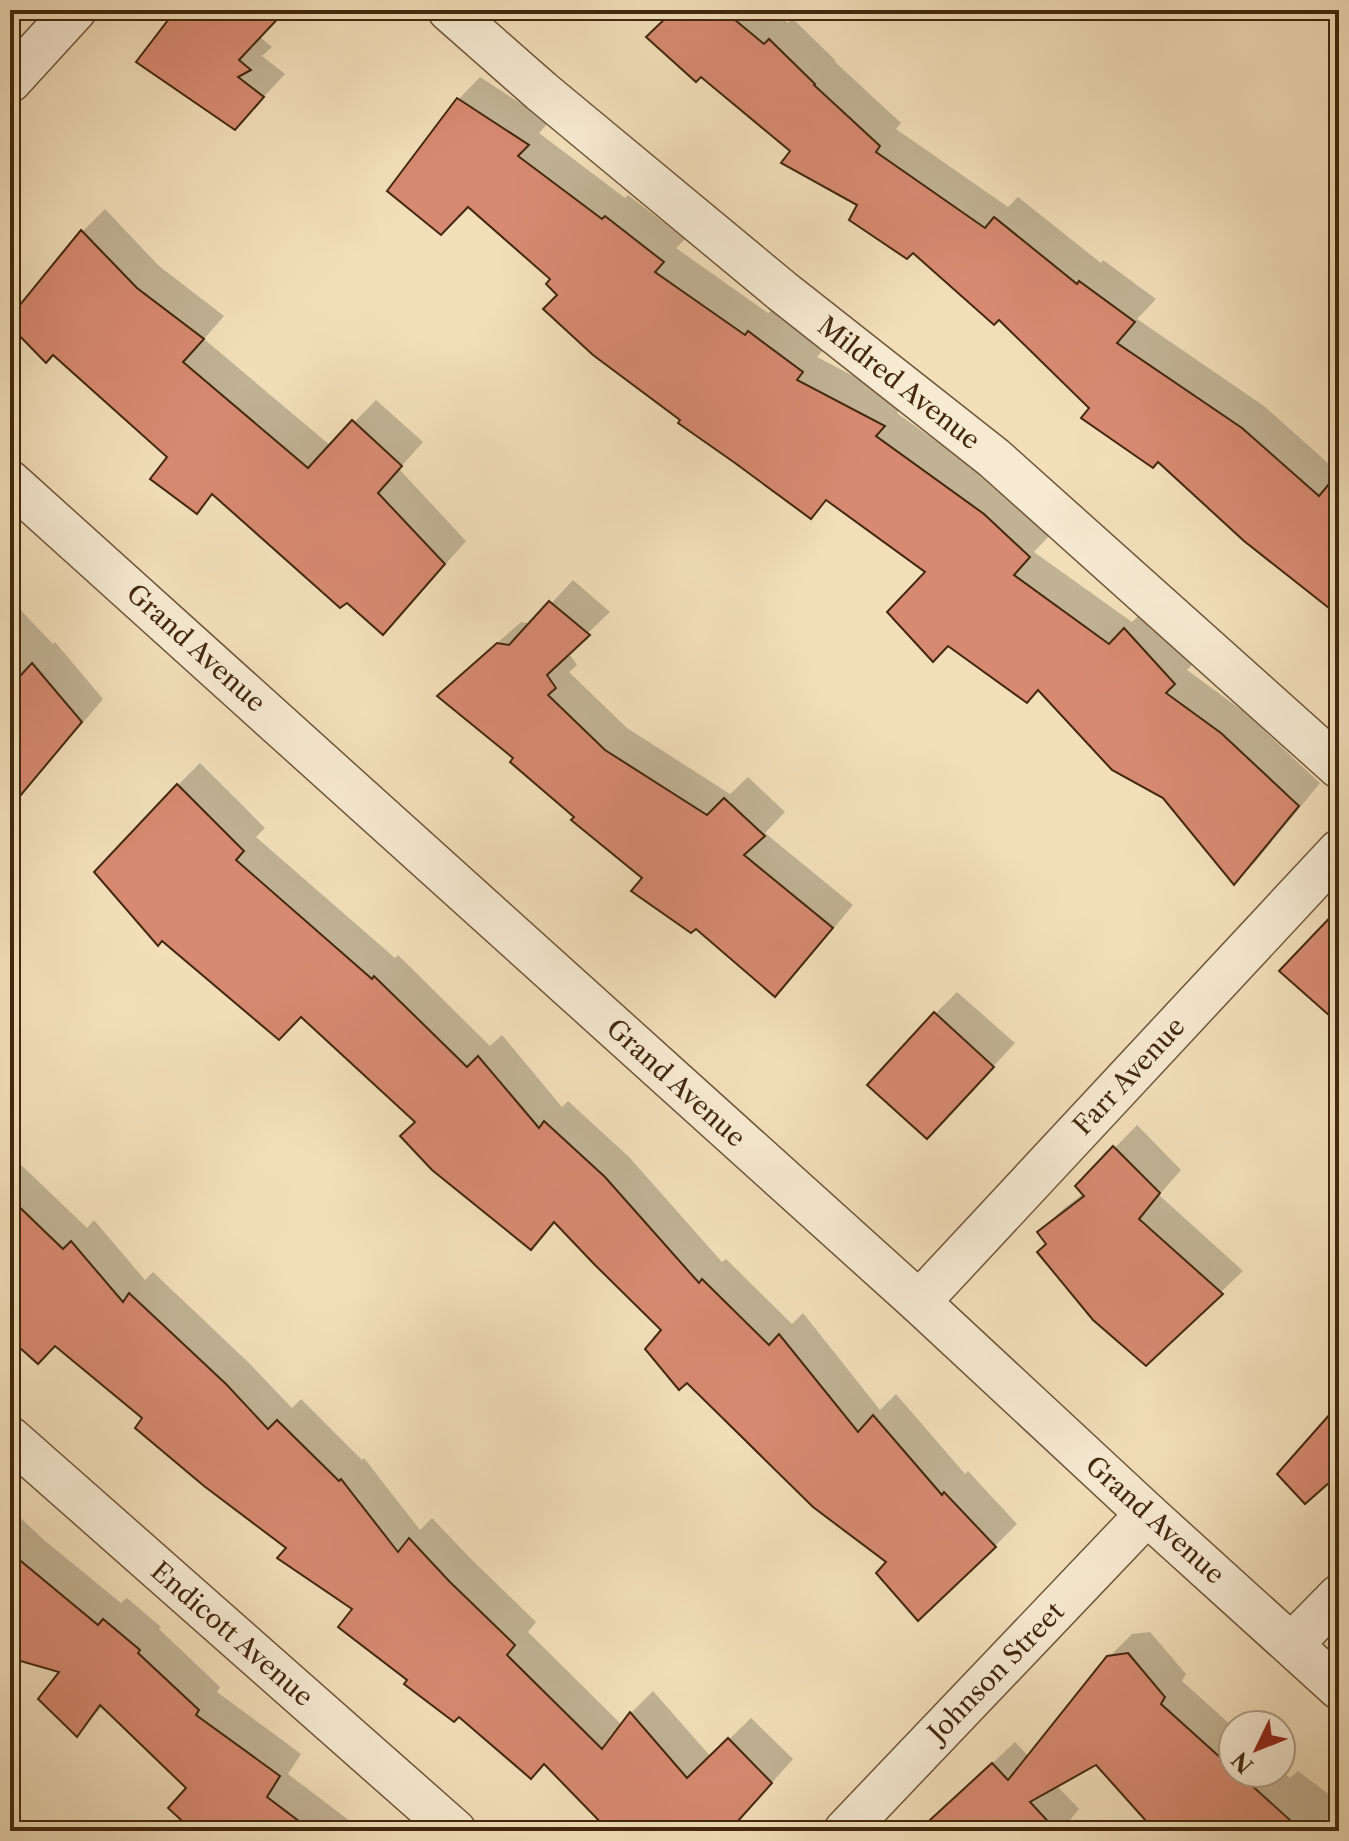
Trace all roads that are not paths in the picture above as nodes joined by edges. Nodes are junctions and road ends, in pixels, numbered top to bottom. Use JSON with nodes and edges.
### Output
{"nodes":[{"id":1,"x":75,"y":10,"type":"edge"},
{"id":2,"x":449,"y":10,"type":"edge"},
{"id":3,"x":10,"y":81,"type":"edge"},
{"id":4,"x":10,"y":482,"type":"edge"},
{"id":5,"x":1339,"y":767,"type":"edge"},
{"id":6,"x":1339,"y":851,"type":"edge"},
{"id":7,"x":919,"y":1302,"type":"junction"},
{"id":8,"x":10,"y":1438,"type":"edge"},
{"id":9,"x":1147,"y":1514,"type":"junction"},
{"id":10,"x":1339,"y":1596,"type":"edge"},
{"id":11,"x":1292,"y":1644,"type":"junction"},
{"id":12,"x":1339,"y":1688,"type":"edge"},
{"id":13,"x":455,"y":1831,"type":"edge"},
{"id":14,"x":845,"y":1831,"type":"edge"}],
"edges":[{"from":1,"to":3,"type":"street"},
{"from":2,"to":5,"type":"street","name":"Mildred Avenue"},
{"from":4,"to":7,"type":"street","name":"Grand Avenue"},
{"from":6,"to":7,"type":"street","name":"Farr Avenue"},
{"from":7,"to":9,"type":"street","name":"Grand Avenue"},
{"from":8,"to":13,"type":"street","name":"Endicott Avenue"},
{"from":9,"to":11,"type":"street","name":"Grand Avenue"},
{"from":9,"to":14,"type":"street","name":"Johnson Street"},
{"from":10,"to":11,"type":"street"},
{"from":11,"to":12,"type":"street","name":"Grand Avenue"}]}
